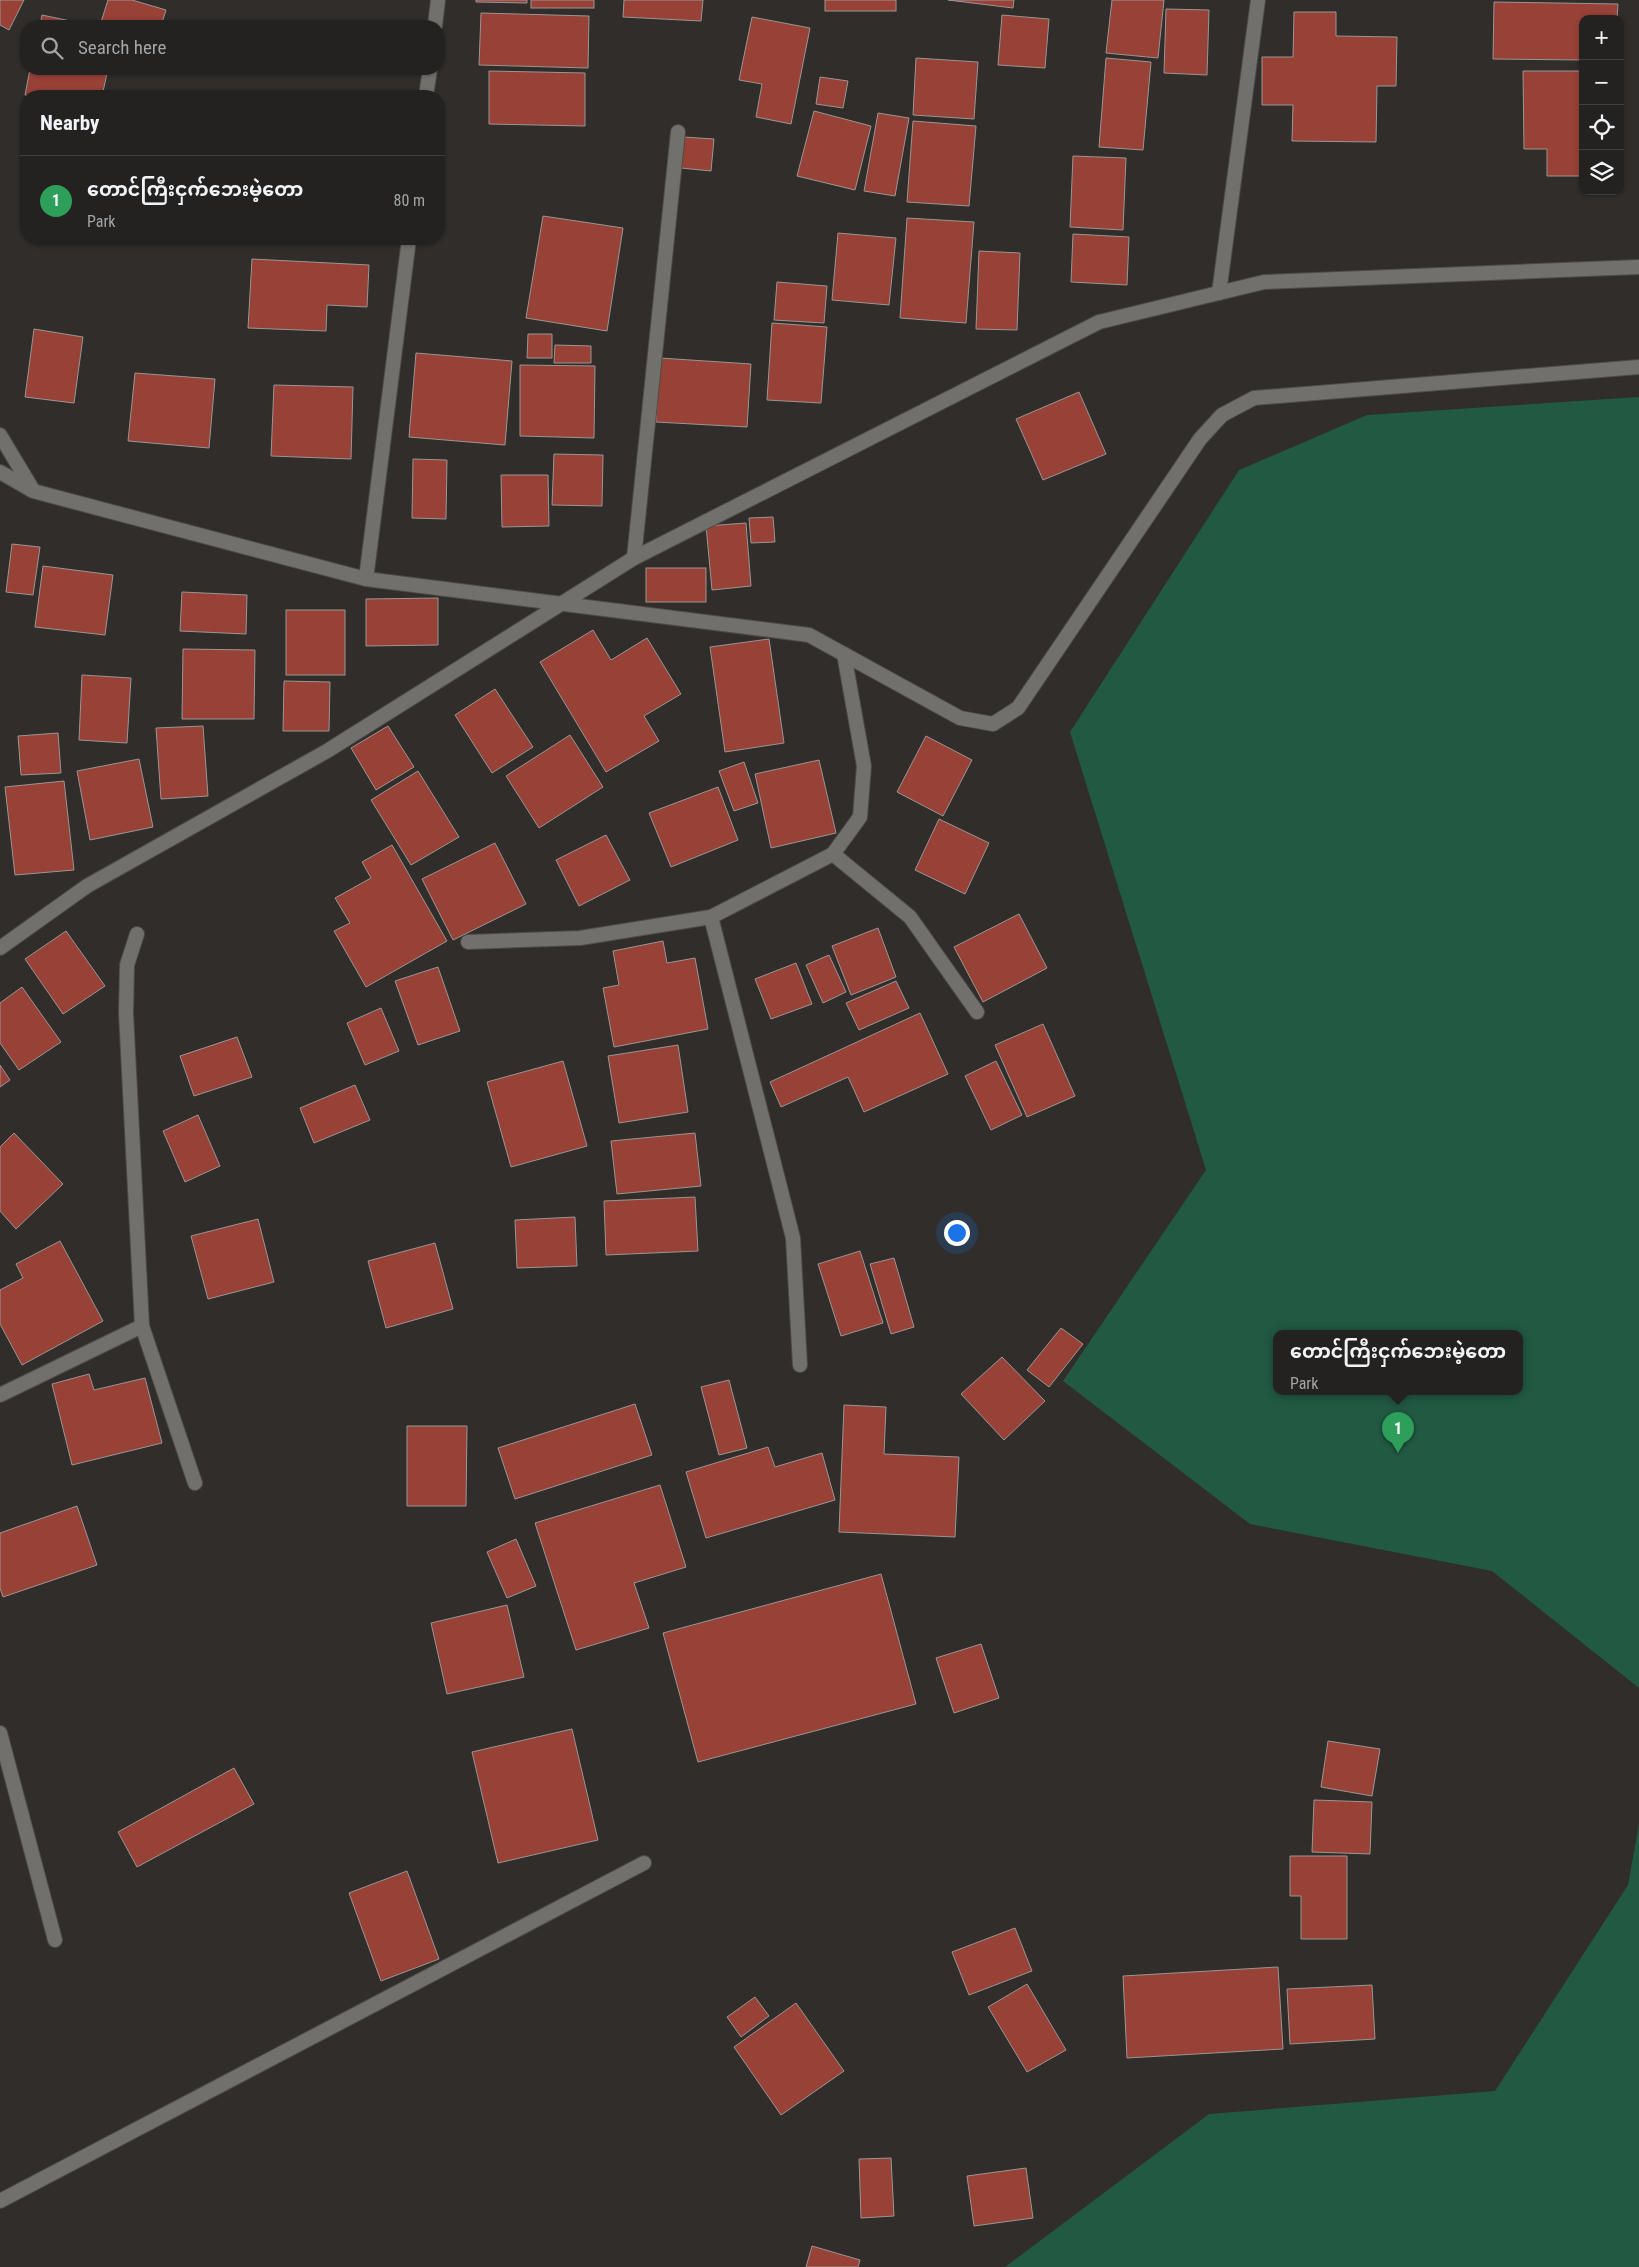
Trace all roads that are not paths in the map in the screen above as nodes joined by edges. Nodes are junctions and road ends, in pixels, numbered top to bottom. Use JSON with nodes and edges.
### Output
{"nodes":[{"id":1,"x":438,"y":0,"type":"edge"},
{"id":2,"x":1258,"y":0,"type":"edge"},
{"id":3,"x":436,"y":20,"type":"edge"},
{"id":4,"x":429,"y":75,"type":"edge"},
{"id":5,"x":427,"y":90,"type":"edge"},
{"id":6,"x":678,"y":132,"type":"dead end"},
{"id":7,"x":408,"y":245,"type":"edge"},
{"id":8,"x":1639,"y":267,"type":"edge"},
{"id":9,"x":1219,"y":293,"type":"junction"},
{"id":10,"x":1639,"y":367,"type":"edge"},
{"id":11,"x":0,"y":435,"type":"edge"},
{"id":12,"x":0,"y":472,"type":"edge"},
{"id":13,"x":33,"y":491,"type":"junction"},
{"id":14,"x":634,"y":558,"type":"junction"},
{"id":15,"x":366,"y":579,"type":"junction"},
{"id":16,"x":561,"y":603,"type":"junction"},
{"id":17,"x":844,"y":654,"type":"junction"},
{"id":18,"x":833,"y":854,"type":"junction"},
{"id":19,"x":711,"y":917,"type":"junction"},
{"id":20,"x":137,"y":934,"type":"dead end"},
{"id":21,"x":468,"y":942,"type":"dead end"},
{"id":22,"x":0,"y":948,"type":"edge"},
{"id":23,"x":977,"y":1012,"type":"dead end"},
{"id":24,"x":142,"y":1326,"type":"junction"},
{"id":25,"x":800,"y":1365,"type":"dead end"},
{"id":26,"x":0,"y":1395,"type":"edge"},
{"id":27,"x":195,"y":1483,"type":"dead end"},
{"id":28,"x":0,"y":1732,"type":"edge"},
{"id":29,"x":644,"y":1863,"type":"dead end"},
{"id":30,"x":55,"y":1940,"type":"dead end"},
{"id":31,"x":0,"y":2201,"type":"edge"}],
"edges":[{"from":1,"to":3,"type":"street"},
{"from":2,"to":9,"type":"street"},
{"from":4,"to":5,"type":"street"},
{"from":6,"to":14,"type":"street"},
{"from":7,"to":15,"type":"street"},
{"from":8,"to":9,"type":"street"},
{"from":9,"to":14,"type":"street"},
{"from":10,"to":17,"type":"street"},
{"from":11,"to":13,"type":"street"},
{"from":12,"to":13,"type":"street"},
{"from":13,"to":15,"type":"street"},
{"from":14,"to":16,"type":"street"},
{"from":15,"to":16,"type":"street"},
{"from":16,"to":17,"type":"street"},
{"from":16,"to":22,"type":"street"},
{"from":17,"to":18,"type":"street"},
{"from":18,"to":19,"type":"street"},
{"from":18,"to":23,"type":"street"},
{"from":19,"to":21,"type":"street"},
{"from":19,"to":25,"type":"street"},
{"from":20,"to":24,"type":"street"},
{"from":24,"to":26,"type":"street"},
{"from":24,"to":27,"type":"street"},
{"from":28,"to":30,"type":"street"},
{"from":29,"to":31,"type":"street"}]}
